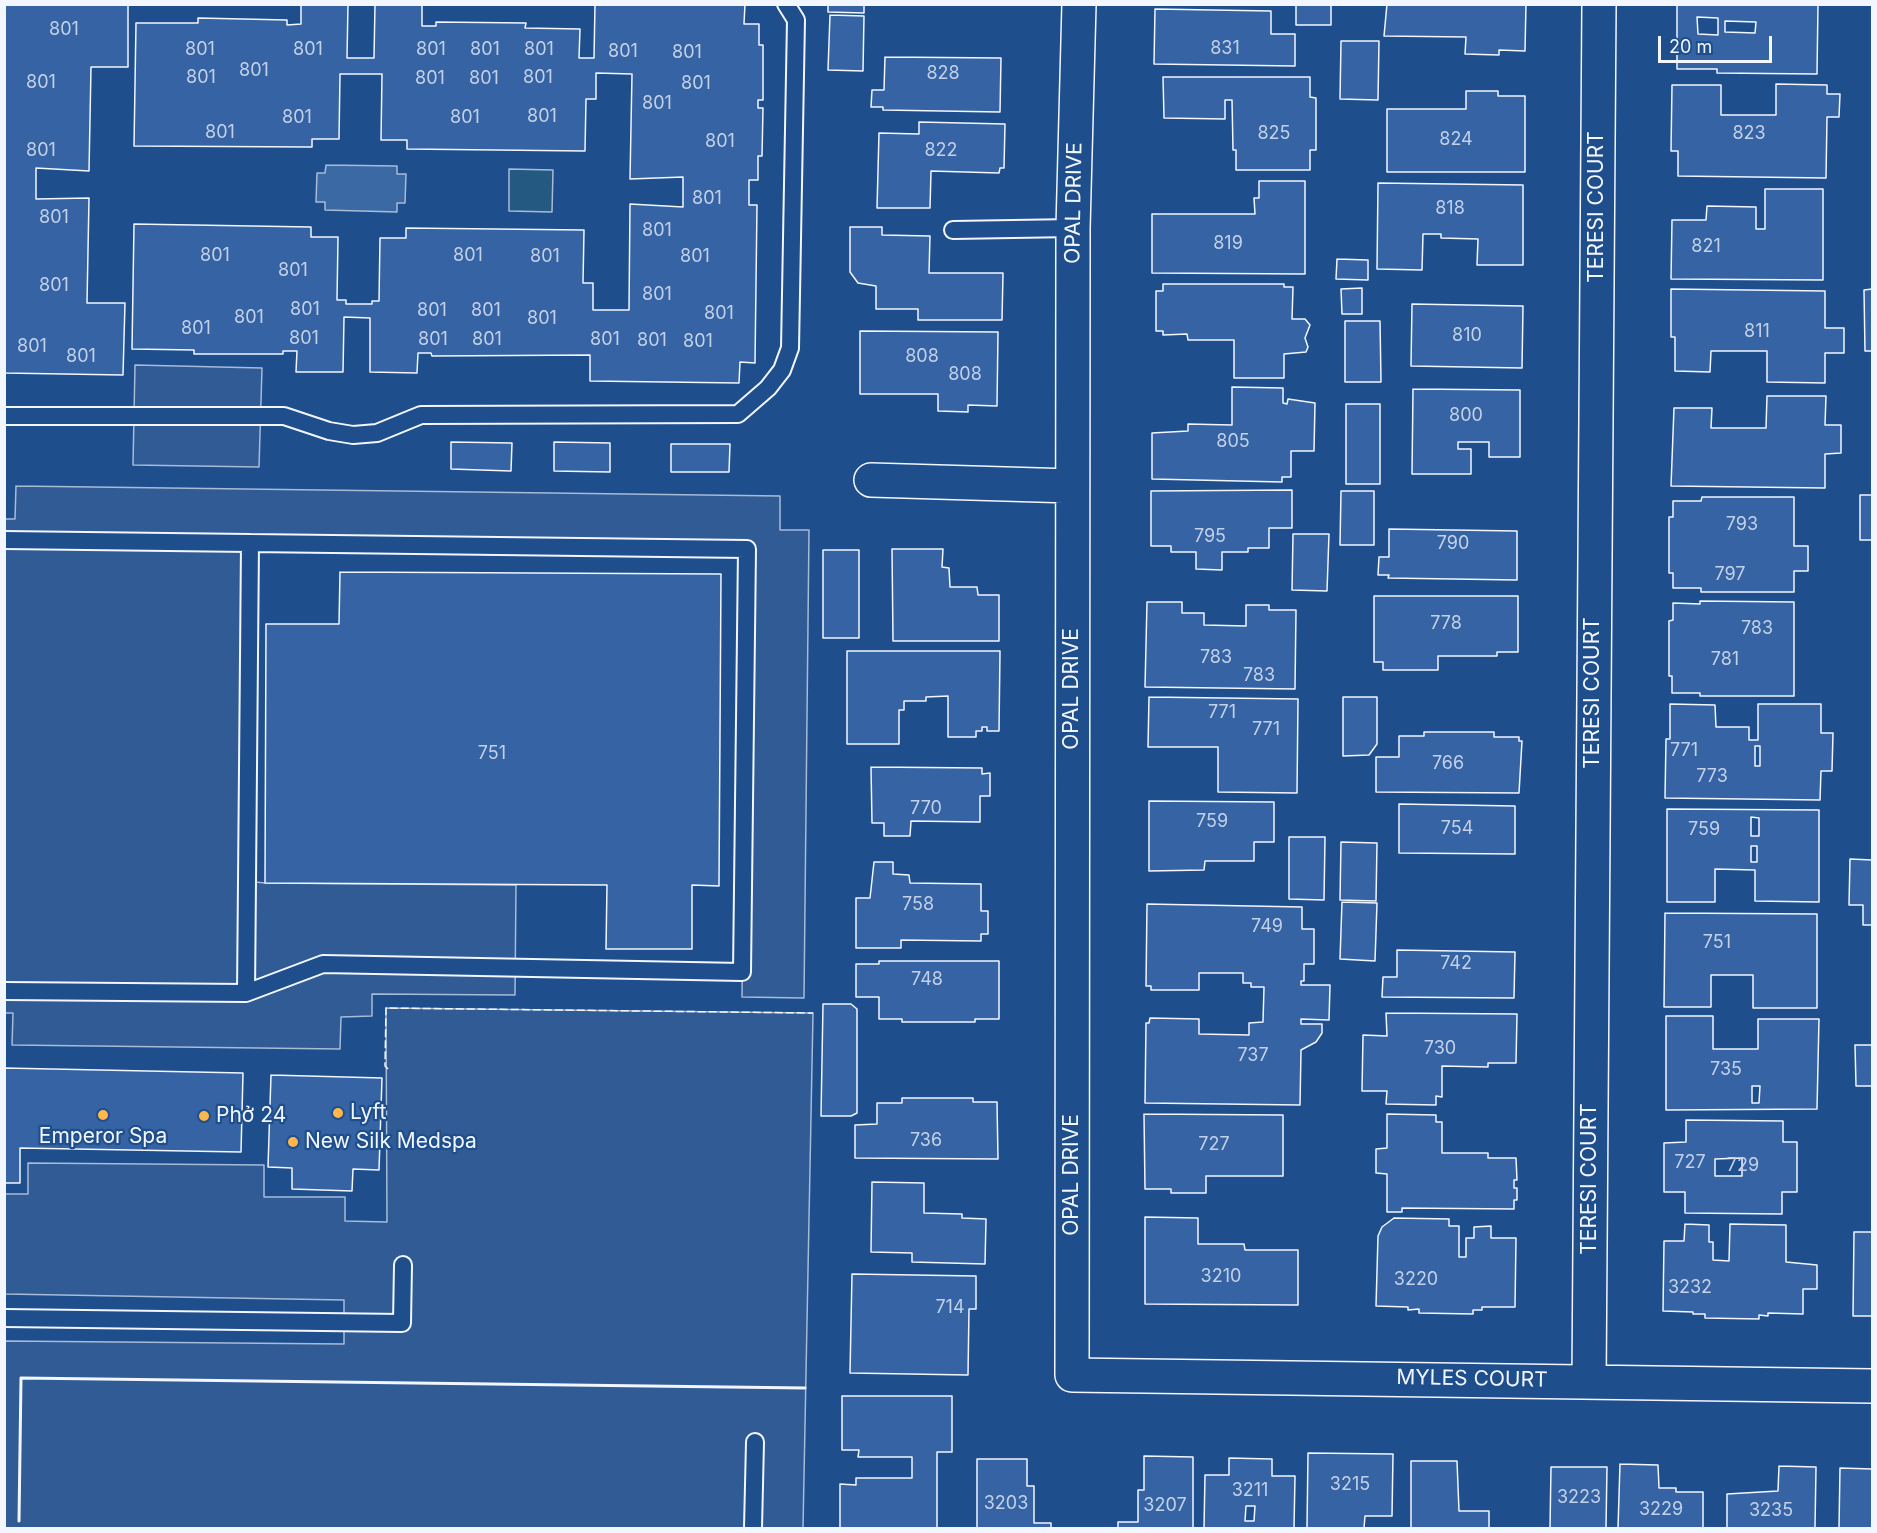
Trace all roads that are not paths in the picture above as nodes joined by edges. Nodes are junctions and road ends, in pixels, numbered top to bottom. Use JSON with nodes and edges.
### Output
{"nodes":[{"id":1,"x":786,"y":4,"type":"edge"},
{"id":2,"x":1079,"y":4,"type":"edge"},
{"id":3,"x":1599,"y":4,"type":"edge"},
{"id":4,"x":1073,"y":228,"type":"junction"},
{"id":5,"x":953,"y":230,"type":"dead end"},
{"id":6,"x":4,"y":416,"type":"edge"},
{"id":7,"x":872,"y":480,"type":"dead end"},
{"id":8,"x":1072,"y":486,"type":"junction"},
{"id":9,"x":4,"y":540,"type":"edge"},
{"id":10,"x":250,"y":543,"type":"junction"},
{"id":11,"x":4,"y":991,"type":"edge"},
{"id":12,"x":246,"y":993,"type":"junction"},
{"id":13,"x":403,"y":1265,"type":"dead end"},
{"id":14,"x":4,"y":1317,"type":"edge"},
{"id":15,"x":1072,"y":1374,"type":"joint"},
{"id":16,"x":1588,"y":1381,"type":"junction"},
{"id":17,"x":1872,"y":1386,"type":"edge"},
{"id":18,"x":755,"y":1442,"type":"dead end"},
{"id":19,"x":753,"y":1528,"type":"edge"}],
"edges":[{"from":1,"to":6,"type":"lane"},
{"from":2,"to":4,"type":"street","name":"OPAL DRIVE"},
{"from":3,"to":16,"type":"street","name":"TERESI COURT"},
{"from":4,"to":5,"type":"lane"},
{"from":4,"to":8,"type":"street","name":"OPAL DRIVE"},
{"from":7,"to":8,"type":"street"},
{"from":8,"to":15,"type":"street","name":"OPAL DRIVE"},
{"from":9,"to":10,"type":"lane"},
{"from":10,"to":12,"type":"lane"},
{"from":10,"to":12,"type":"lane"},
{"from":11,"to":12,"type":"lane"},
{"from":13,"to":14,"type":"lane"},
{"from":15,"to":16,"type":"street","name":"MYLES COURT"},
{"from":16,"to":17,"type":"street","name":"MYLES COURT"},
{"from":18,"to":19,"type":"lane"}]}
